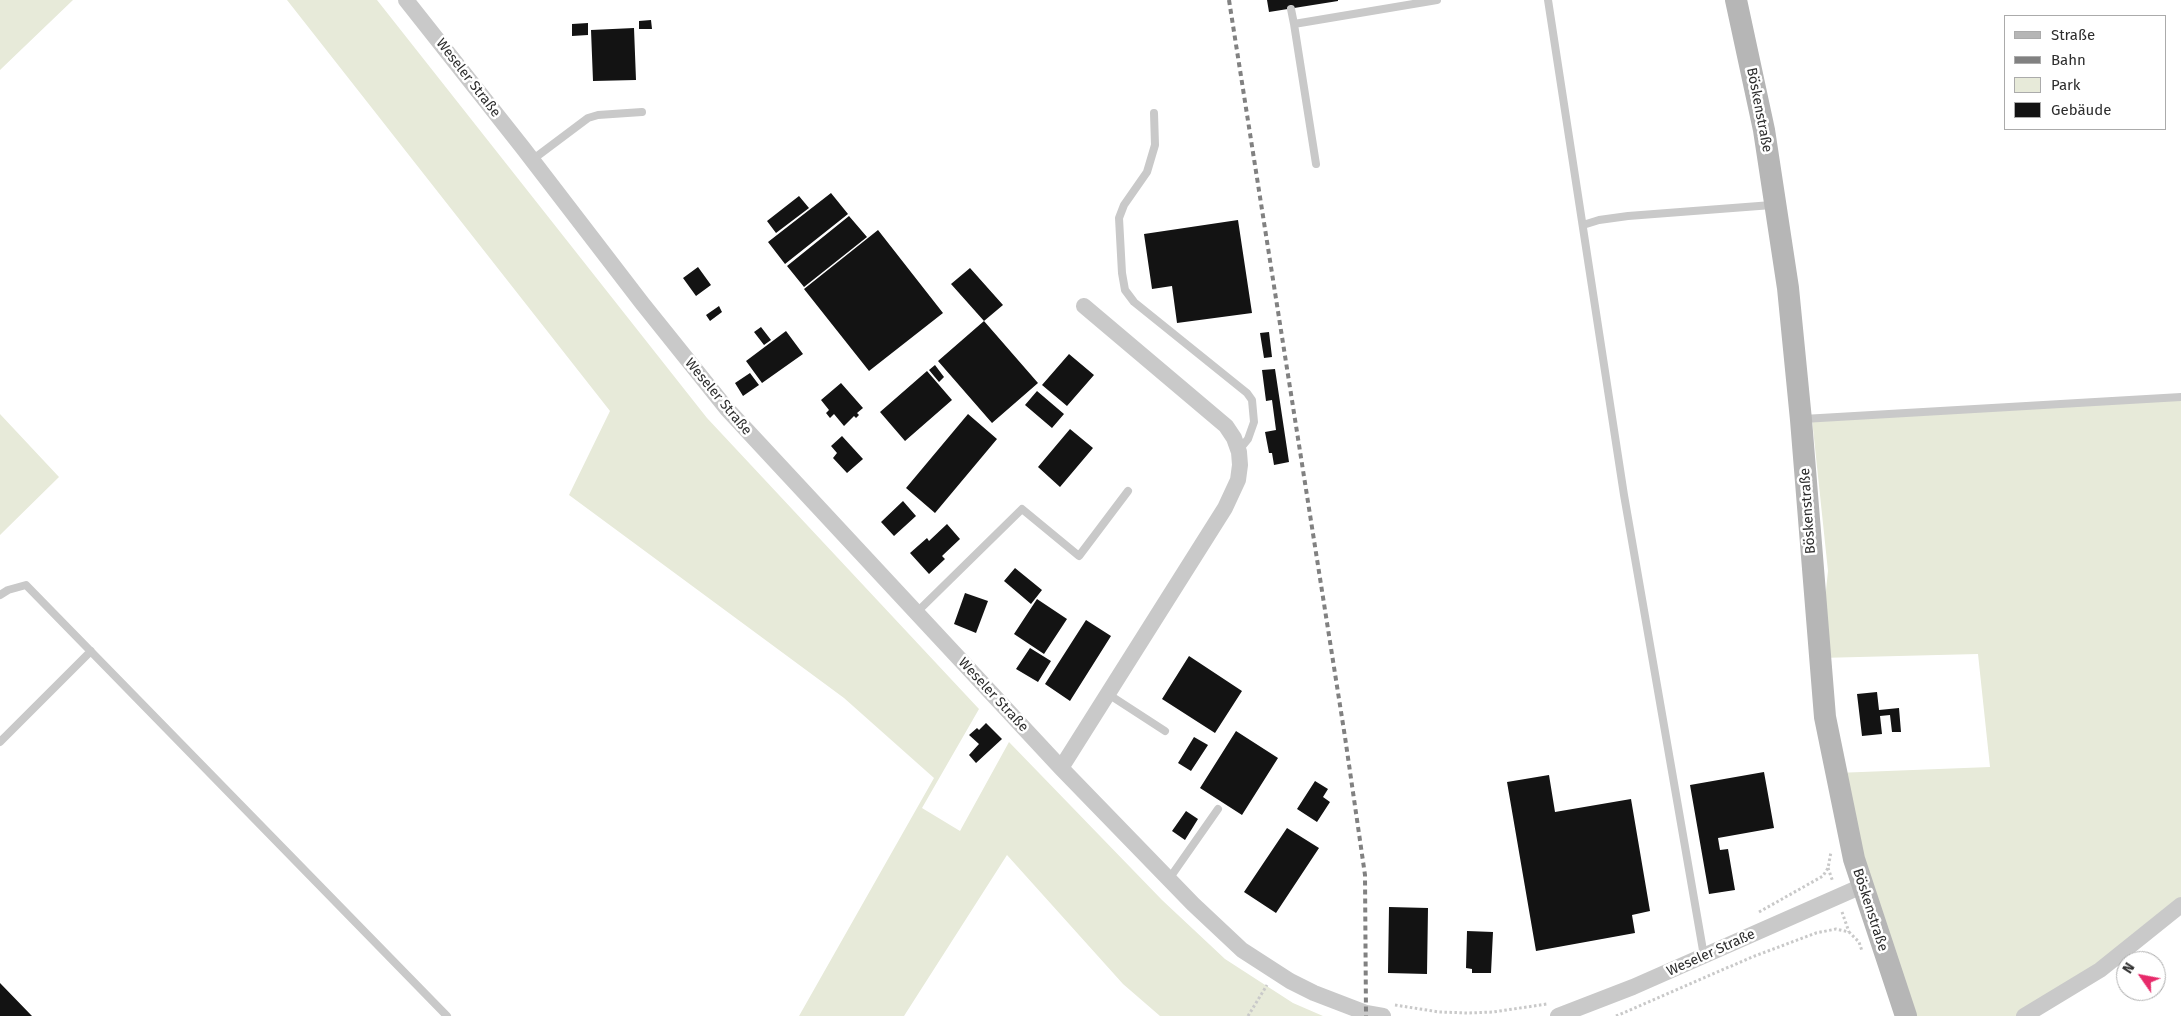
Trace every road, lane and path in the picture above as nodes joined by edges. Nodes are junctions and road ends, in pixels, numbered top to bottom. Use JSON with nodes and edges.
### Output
{"nodes":[{"id":1,"x":406,"y":0,"type":"edge"},
{"id":2,"x":1437,"y":0,"type":"edge"},
{"id":3,"x":1548,"y":0,"type":"edge"},
{"id":4,"x":1736,"y":0,"type":"edge"},
{"id":5,"x":1291,"y":9,"type":"dead end"},
{"id":6,"x":1294,"y":24,"type":"junction"},
{"id":7,"x":642,"y":112,"type":"dead end"},
{"id":8,"x":1154,"y":113,"type":"dead end"},
{"id":9,"x":532,"y":160,"type":"junction"},
{"id":10,"x":1316,"y":164,"type":"dead end"},
{"id":11,"x":1777,"y":204,"type":"junction"},
{"id":12,"x":1583,"y":226,"type":"junction"},
{"id":13,"x":1084,"y":306,"type":"dead end"},
{"id":14,"x":2181,"y":397,"type":"edge"},
{"id":15,"x":1801,"y":420,"type":"junction"},
{"id":16,"x":1239,"y":450,"type":"junction"},
{"id":17,"x":1128,"y":491,"type":"dead end"},
{"id":18,"x":0,"y":595,"type":"edge"},
{"id":19,"x":916,"y":613,"type":"junction"},
{"id":20,"x":91,"y":651,"type":"junction"},
{"id":21,"x":1108,"y":694,"type":"junction"},
{"id":22,"x":1164,"y":731,"type":"dead end"},
{"id":23,"x":0,"y":742,"type":"edge"},
{"id":24,"x":1061,"y":768,"type":"junction"},
{"id":25,"x":1218,"y":809,"type":"dead end"},
{"id":26,"x":1832,"y":848,"type":"dead end"},
{"id":27,"x":1169,"y":879,"type":"junction"},
{"id":28,"x":1862,"y":886,"type":"junction"},
{"id":29,"x":2181,"y":905,"type":"edge"},
{"id":30,"x":1757,"y":913,"type":"dead end"},
{"id":31,"x":1862,"y":952,"type":"dead end"},
{"id":32,"x":1704,"y":956,"type":"junction"},
{"id":33,"x":1275,"y":972,"type":"junction"},
{"id":34,"x":1556,"y":1009,"type":"edge"},
{"id":35,"x":1387,"y":1010,"type":"edge"},
{"id":36,"x":447,"y":1016,"type":"edge"},
{"id":37,"x":1248,"y":1016,"type":"edge"},
{"id":38,"x":1616,"y":1016,"type":"edge"},
{"id":39,"x":1906,"y":1016,"type":"edge"},
{"id":40,"x":2024,"y":1016,"type":"edge"}],
"edges":[{"from":1,"to":9,"type":"street","name":"Weseler Straße"},
{"from":2,"to":6,"type":"lane"},
{"from":3,"to":12,"type":"lane"},
{"from":4,"to":11,"type":"main road","name":"Böskenstraße"},
{"from":5,"to":6,"type":"lane"},
{"from":6,"to":10,"type":"lane"},
{"from":7,"to":9,"type":"lane"},
{"from":8,"to":16,"type":"lane"},
{"from":9,"to":19,"type":"street","name":"Weseler Straße"},
{"from":11,"to":12,"type":"lane"},
{"from":11,"to":15,"type":"main road","name":"Böskenstraße"},
{"from":12,"to":32,"type":"lane"},
{"from":13,"to":16,"type":"street"},
{"from":14,"to":15,"type":"lane"},
{"from":15,"to":28,"type":"main road","name":"Böskenstraße"},
{"from":16,"to":21,"type":"street"},
{"from":17,"to":19,"type":"lane"},
{"from":18,"to":20,"type":"lane"},
{"from":19,"to":24,"type":"street","name":"Weseler Straße"},
{"from":20,"to":23,"type":"lane"},
{"from":20,"to":36,"type":"lane"},
{"from":21,"to":22,"type":"lane"},
{"from":21,"to":24,"type":"street"},
{"from":24,"to":27,"type":"street","name":"Weseler Straße"},
{"from":25,"to":27,"type":"lane"},
{"from":26,"to":30,"type":"path"},
{"from":27,"to":33,"type":"street","name":"Weseler Straße"},
{"from":28,"to":32,"type":"street","name":"Weseler Straße"},
{"from":28,"to":39,"type":"main road","name":"Böskenstraße"},
{"from":29,"to":40,"type":"street"},
{"from":31,"to":38,"type":"path"},
{"from":32,"to":34,"type":"street","name":"Weseler Straße"},
{"from":33,"to":35,"type":"street","name":"Weseler Straße"},
{"from":33,"to":37,"type":"path"},
{"from":34,"to":35,"type":"path"}]}
